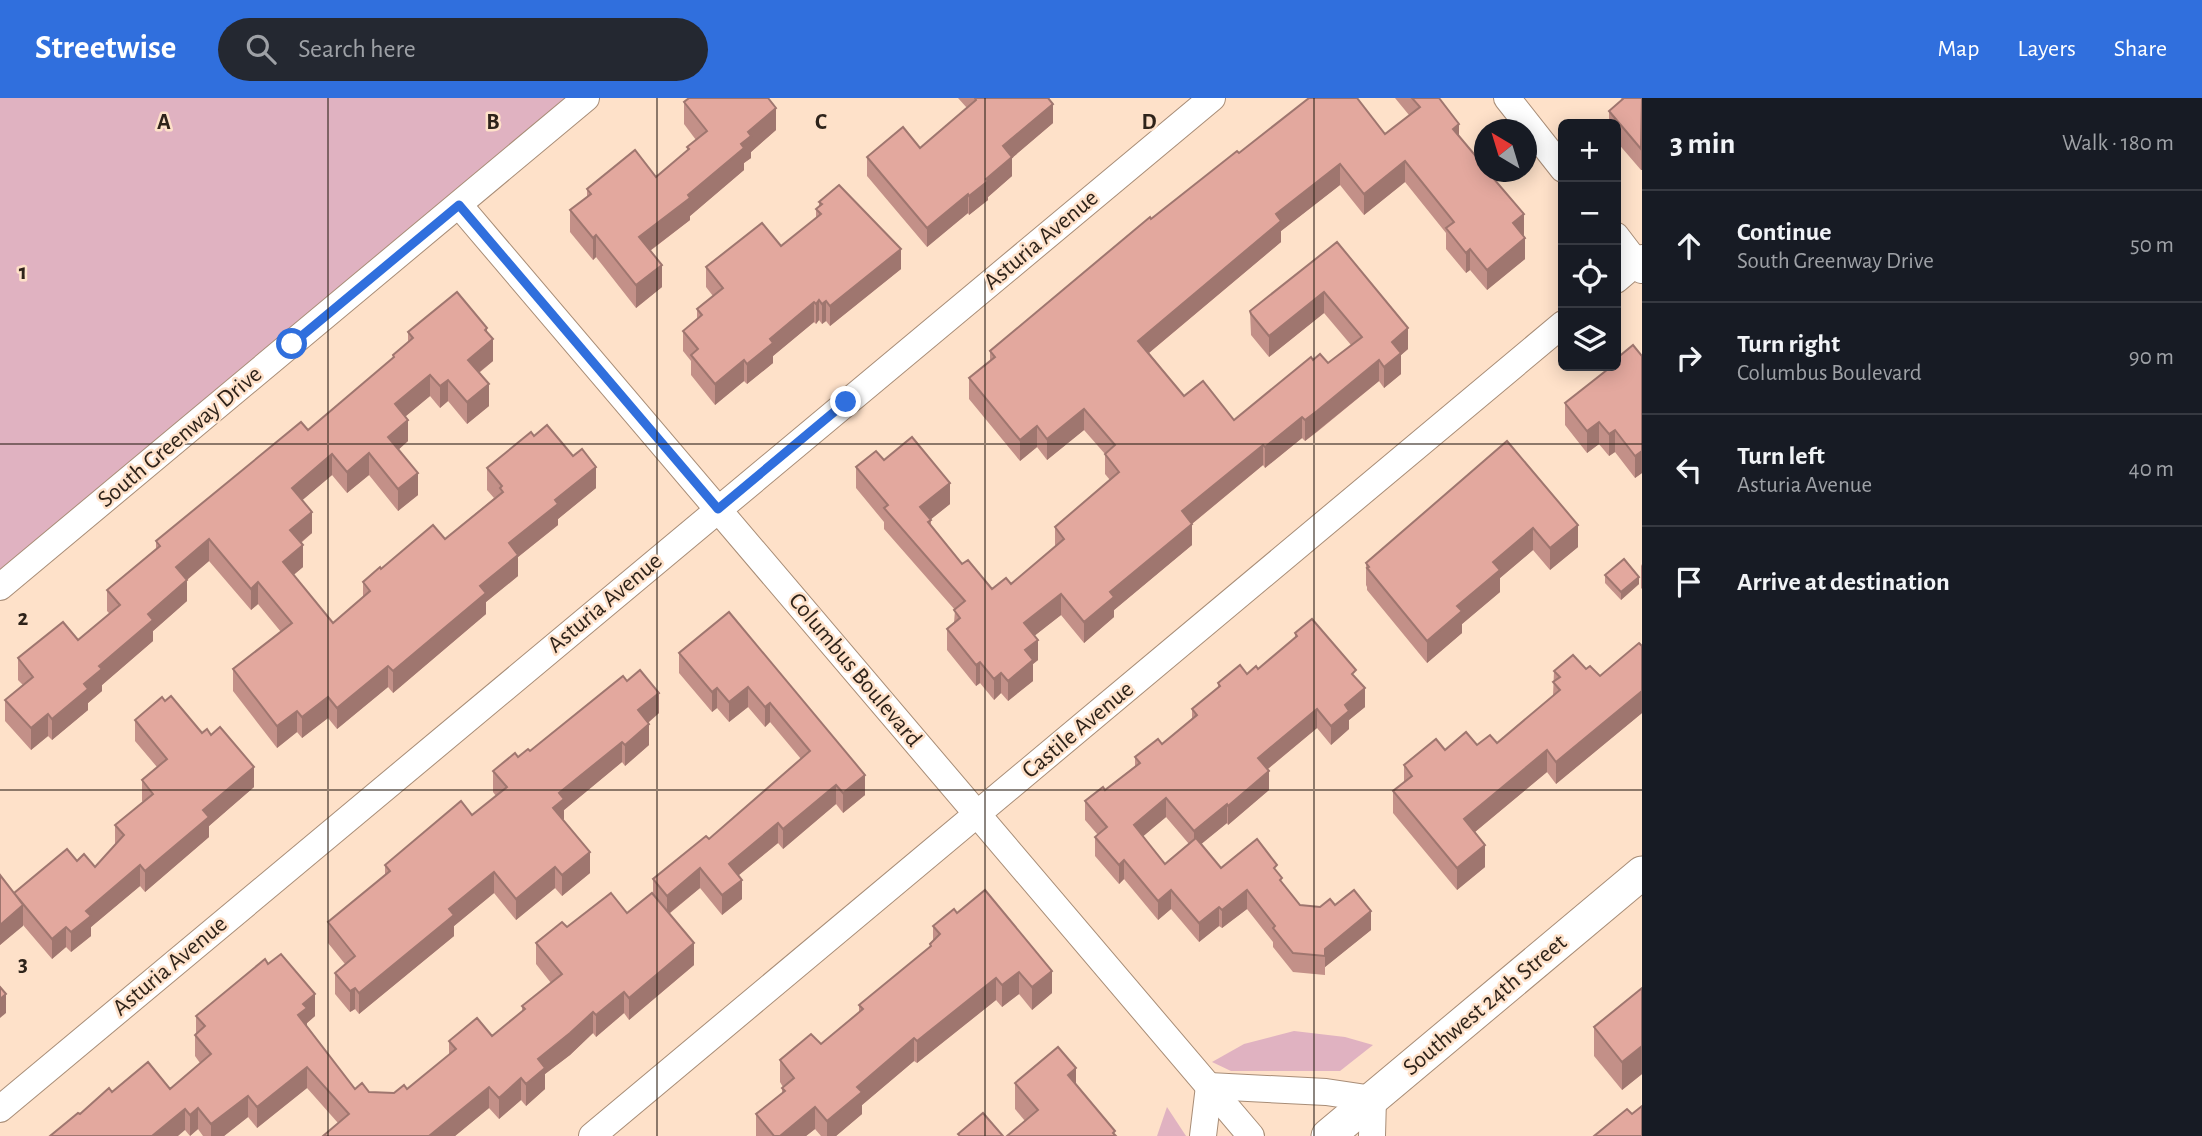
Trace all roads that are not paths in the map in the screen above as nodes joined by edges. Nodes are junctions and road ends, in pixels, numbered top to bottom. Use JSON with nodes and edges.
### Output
{"nodes":[{"id":1,"x":586,"y":98,"type":"edge"},
{"id":2,"x":1212,"y":98,"type":"edge"},
{"id":3,"x":1507,"y":98,"type":"edge"},
{"id":4,"x":1558,"y":163,"type":"edge"},
{"id":5,"x":459,"y":205,"type":"junction"},
{"id":6,"x":1621,"y":242,"type":"edge"},
{"id":7,"x":1640,"y":263,"type":"edge"},
{"id":8,"x":1621,"y":276,"type":"edge"},
{"id":9,"x":1558,"y":328,"type":"edge"},
{"id":10,"x":718,"y":509,"type":"junction"},
{"id":11,"x":0,"y":587,"type":"edge"},
{"id":12,"x":978,"y":814,"type":"junction"},
{"id":13,"x":1642,"y":873,"type":"edge"},
{"id":14,"x":1209,"y":1086,"type":"junction"},
{"id":15,"x":1373,"y":1099,"type":"junction"},
{"id":16,"x":0,"y":1109,"type":"edge"},
{"id":17,"x":592,"y":1136,"type":"edge"},
{"id":18,"x":1203,"y":1136,"type":"edge"},
{"id":19,"x":1251,"y":1136,"type":"edge"},
{"id":20,"x":1328,"y":1136,"type":"edge"},
{"id":21,"x":1372,"y":1136,"type":"edge"}],
"edges":[{"from":1,"to":5,"type":"street","name":"South Greenway Drive"},
{"from":2,"to":10,"type":"street","name":"Asturia Avenue"},
{"from":3,"to":4,"type":"street"},
{"from":5,"to":10,"type":"street","name":"Columbus Boulevard"},
{"from":5,"to":11,"type":"street","name":"South Greenway Drive"},
{"from":6,"to":7,"type":"street"},
{"from":7,"to":8,"type":"street"},
{"from":9,"to":12,"type":"street","name":"Castile Avenue"},
{"from":10,"to":12,"type":"street","name":"Columbus Boulevard"},
{"from":10,"to":16,"type":"street","name":"Asturia Avenue"},
{"from":12,"to":14,"type":"street","name":"Columbus Boulevard"},
{"from":12,"to":17,"type":"street","name":"Castile Avenue"},
{"from":13,"to":15,"type":"street","name":"Southwest 24th Street"},
{"from":14,"to":15,"type":"street"},
{"from":14,"to":18,"type":"street"},
{"from":14,"to":19,"type":"street","name":"Columbus Boulevard"},
{"from":15,"to":20,"type":"street","name":"Southwest 24th Street"},
{"from":15,"to":21,"type":"street"}]}
